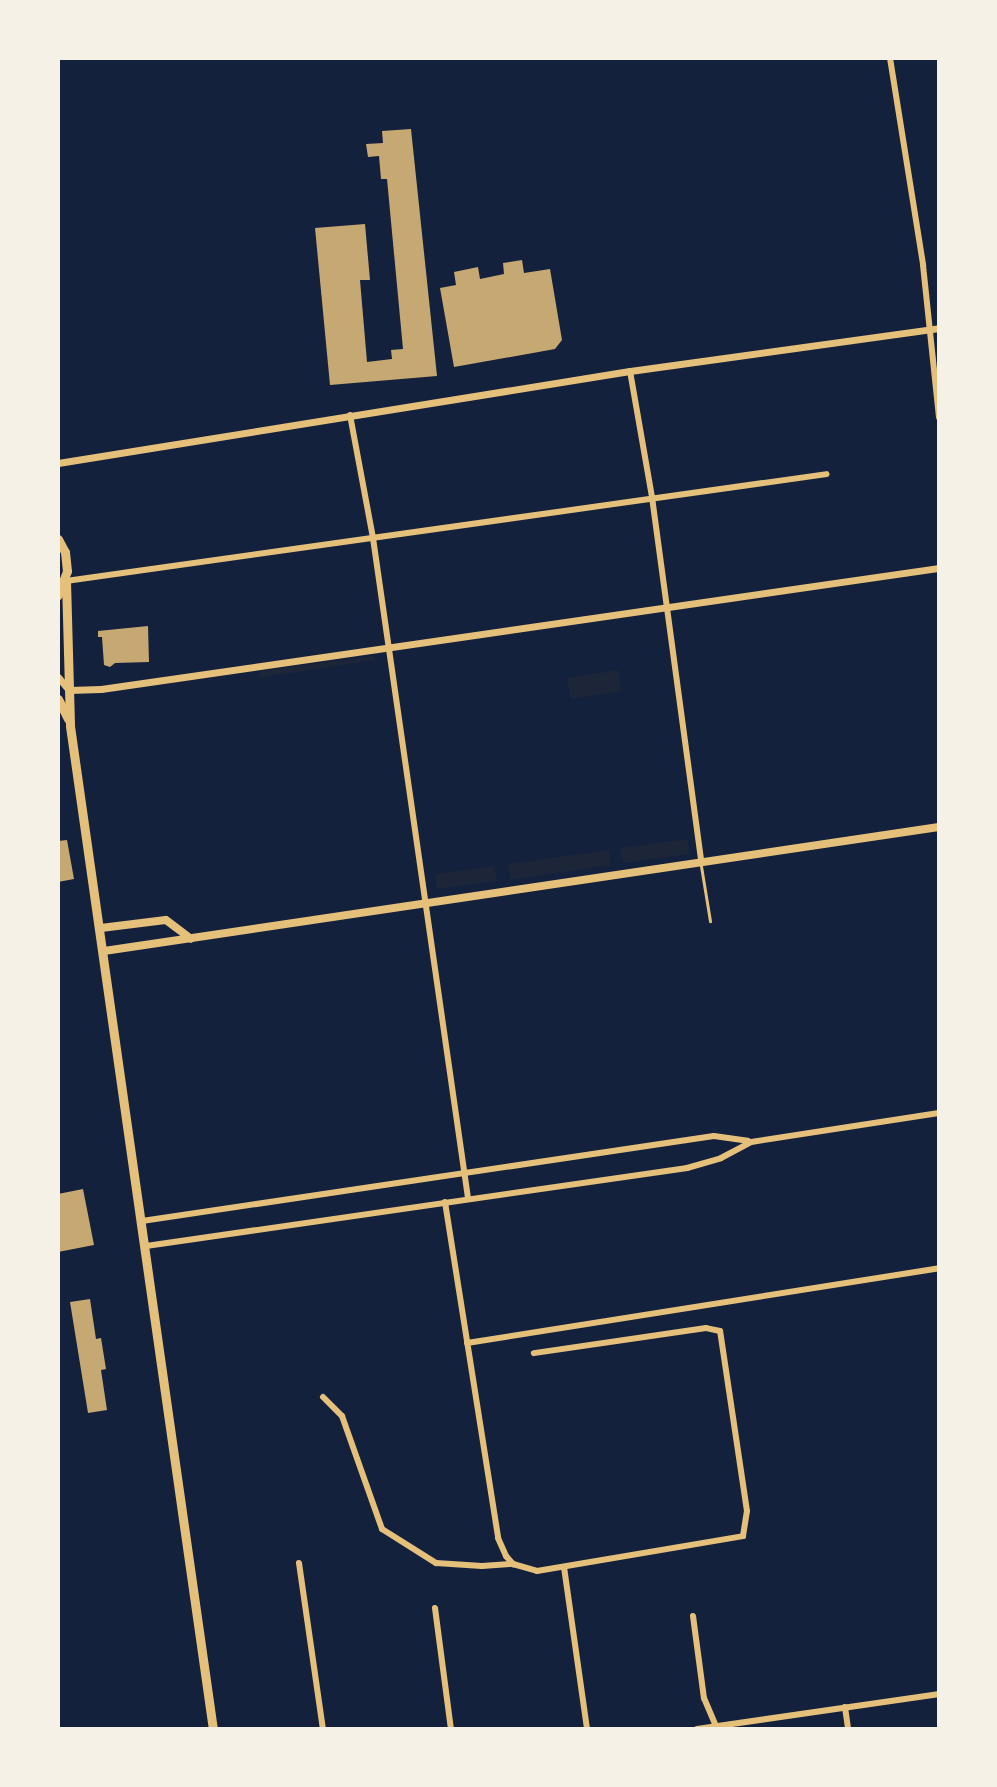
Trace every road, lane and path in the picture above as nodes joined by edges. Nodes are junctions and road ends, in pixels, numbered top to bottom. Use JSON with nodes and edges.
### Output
{"nodes":[{"id":1,"x":890,"y":58,"type":"edge"},
{"id":2,"x":939,"y":328,"type":"edge"},
{"id":3,"x":929,"y":329,"type":"junction"},
{"id":4,"x":630,"y":371,"type":"junction"},
{"id":5,"x":350,"y":415,"type":"junction"},
{"id":6,"x":939,"y":417,"type":"edge"},
{"id":7,"x":58,"y":463,"type":"edge"},
{"id":8,"x":827,"y":474,"type":"dead end"},
{"id":9,"x":652,"y":497,"type":"junction"},
{"id":10,"x":59,"y":538,"type":"edge"},
{"id":11,"x":373,"y":538,"type":"junction"},
{"id":12,"x":939,"y":568,"type":"edge"},
{"id":13,"x":66,"y":581,"type":"junction"},
{"id":14,"x":58,"y":595,"type":"edge"},
{"id":15,"x":667,"y":608,"type":"junction"},
{"id":16,"x":389,"y":649,"type":"junction"},
{"id":17,"x":58,"y":677,"type":"edge"},
{"id":18,"x":69,"y":690,"type":"junction"},
{"id":19,"x":58,"y":699,"type":"edge"},
{"id":20,"x":70,"y":726,"type":"junction"},
{"id":21,"x":939,"y":827,"type":"edge"},
{"id":22,"x":701,"y":861,"type":"junction"},
{"id":23,"x":424,"y":903,"type":"junction"},
{"id":24,"x":710,"y":921,"type":"dead end"},
{"id":25,"x":101,"y":928,"type":"junction"},
{"id":26,"x":191,"y":939,"type":"junction"},
{"id":27,"x":104,"y":951,"type":"junction"},
{"id":28,"x":939,"y":1113,"type":"edge"},
{"id":29,"x":751,"y":1142,"type":"junction"},
{"id":30,"x":464,"y":1173,"type":"junction"},
{"id":31,"x":468,"y":1198,"type":"junction"},
{"id":32,"x":445,"y":1202,"type":"junction"},
{"id":33,"x":142,"y":1221,"type":"junction"},
{"id":34,"x":146,"y":1246,"type":"junction"},
{"id":35,"x":939,"y":1268,"type":"edge"},
{"id":36,"x":467,"y":1343,"type":"junction"},
{"id":37,"x":534,"y":1353,"type":"dead end"},
{"id":38,"x":323,"y":1397,"type":"dead end"},
{"id":39,"x":299,"y":1563,"type":"dead end"},
{"id":40,"x":513,"y":1564,"type":"junction"},
{"id":41,"x":564,"y":1567,"type":"junction"},
{"id":42,"x":435,"y":1608,"type":"dead end"},
{"id":43,"x":693,"y":1616,"type":"dead end"},
{"id":44,"x":939,"y":1694,"type":"edge"},
{"id":45,"x":845,"y":1707,"type":"junction"},
{"id":46,"x":717,"y":1727,"type":"edge"},
{"id":47,"x":213,"y":1729,"type":"edge"},
{"id":48,"x":323,"y":1729,"type":"edge"},
{"id":49,"x":451,"y":1729,"type":"edge"},
{"id":50,"x":587,"y":1729,"type":"edge"},
{"id":51,"x":697,"y":1729,"type":"edge"},
{"id":52,"x":848,"y":1729,"type":"edge"}],
"edges":[{"from":1,"to":3,"type":"street"},
{"from":2,"to":3,"type":"street"},
{"from":3,"to":4,"type":"street"},
{"from":3,"to":6,"type":"street"},
{"from":4,"to":5,"type":"street"},
{"from":4,"to":9,"type":"street"},
{"from":5,"to":7,"type":"street"},
{"from":5,"to":11,"type":"street"},
{"from":8,"to":9,"type":"street"},
{"from":9,"to":11,"type":"street"},
{"from":9,"to":15,"type":"street"},
{"from":10,"to":13,"type":"main road"},
{"from":11,"to":13,"type":"street"},
{"from":11,"to":16,"type":"street"},
{"from":12,"to":15,"type":"street"},
{"from":13,"to":14,"type":"main road"},
{"from":13,"to":18,"type":"main road"},
{"from":15,"to":16,"type":"street"},
{"from":15,"to":22,"type":"street"},
{"from":16,"to":18,"type":"street"},
{"from":16,"to":23,"type":"street"},
{"from":17,"to":18,"type":"street"},
{"from":18,"to":20,"type":"main road"},
{"from":19,"to":20,"type":"main road"},
{"from":20,"to":25,"type":"main road"},
{"from":21,"to":22,"type":"main road"},
{"from":22,"to":23,"type":"main road"},
{"from":22,"to":24,"type":"lane"},
{"from":23,"to":26,"type":"main road"},
{"from":23,"to":30,"type":"street"},
{"from":25,"to":26,"type":"main road"},
{"from":25,"to":27,"type":"main road"},
{"from":26,"to":27,"type":"main road"},
{"from":27,"to":33,"type":"main road"},
{"from":28,"to":29,"type":"street"},
{"from":29,"to":30,"type":"street"},
{"from":29,"to":31,"type":"street"},
{"from":30,"to":31,"type":"street"},
{"from":30,"to":33,"type":"street"},
{"from":31,"to":32,"type":"street"},
{"from":32,"to":34,"type":"street"},
{"from":32,"to":36,"type":"street"},
{"from":33,"to":34,"type":"main road"},
{"from":34,"to":47,"type":"main road"},
{"from":35,"to":36,"type":"street"},
{"from":36,"to":40,"type":"street"},
{"from":37,"to":41,"type":"street"},
{"from":38,"to":40,"type":"street"},
{"from":39,"to":48,"type":"street"},
{"from":40,"to":41,"type":"street"},
{"from":41,"to":50,"type":"street"},
{"from":42,"to":49,"type":"street"},
{"from":43,"to":46,"type":"street"},
{"from":44,"to":45,"type":"street"},
{"from":45,"to":46,"type":"street"},
{"from":45,"to":52,"type":"street"},
{"from":46,"to":51,"type":"street"}]}
